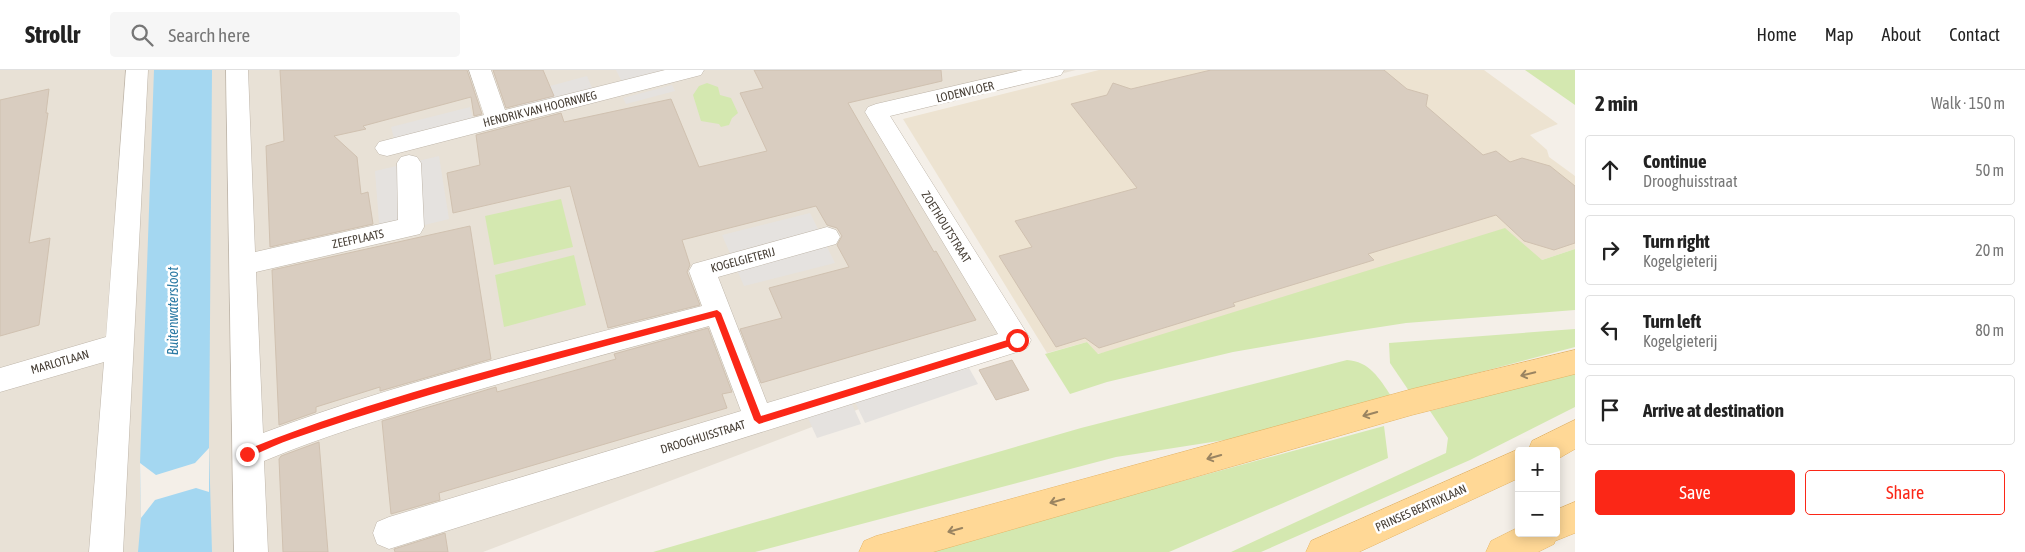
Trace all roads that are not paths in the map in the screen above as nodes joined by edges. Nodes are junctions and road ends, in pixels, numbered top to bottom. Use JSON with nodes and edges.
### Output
{"nodes":[{"id":1,"x":137,"y":70,"type":"edge"},
{"id":2,"x":237,"y":70,"type":"edge"},
{"id":3,"x":480,"y":70,"type":"edge"},
{"id":4,"x":693,"y":70,"type":"edge"},
{"id":5,"x":1053,"y":70,"type":"edge"},
{"id":6,"x":987,"y":78,"type":"edge"},
{"id":7,"x":876,"y":112,"type":"joint"},
{"id":8,"x":497,"y":120,"type":"junction"},
{"id":9,"x":387,"y":148,"type":"dead end"},
{"id":10,"x":409,"y":163,"type":"dead end"},
{"id":11,"x":827,"y":237,"type":"dead end"},
{"id":12,"x":242,"y":265,"type":"junction"},
{"id":13,"x":717,"y":313,"type":"junction"},
{"id":14,"x":1017,"y":340,"type":"joint"},
{"id":15,"x":120,"y":345,"type":"junction"},
{"id":16,"x":1575,"y":362,"type":"edge"},
{"id":17,"x":0,"y":380,"type":"edge"},
{"id":18,"x":759,"y":420,"type":"junction"},
{"id":19,"x":1575,"y":434,"type":"edge"},
{"id":20,"x":1551,"y":447,"type":"edge"},
{"id":21,"x":247,"y":454,"type":"junction"},
{"id":22,"x":1515,"y":465,"type":"edge"},
{"id":23,"x":1575,"y":517,"type":"edge"},
{"id":24,"x":1560,"y":524,"type":"edge"},
{"id":25,"x":389,"y":533,"type":"dead end"},
{"id":26,"x":1534,"y":537,"type":"edge"},
{"id":27,"x":106,"y":552,"type":"edge"},
{"id":28,"x":251,"y":552,"type":"edge"},
{"id":29,"x":876,"y":552,"type":"edge"},
{"id":30,"x":1323,"y":552,"type":"edge"},
{"id":31,"x":1503,"y":552,"type":"edge"}],
"edges":[{"from":1,"to":15,"type":"street"},
{"from":2,"to":12,"type":"street"},
{"from":3,"to":8,"type":"street"},
{"from":4,"to":8,"type":"street","name":"HENDRIK VAN HOORNWEG"},
{"from":5,"to":6,"type":"street","name":"LODENVLOER"},
{"from":6,"to":7,"type":"street","name":"LODENVLOER"},
{"from":7,"to":14,"type":"street","name":"ZOETHOUTSTRAAT"},
{"from":8,"to":9,"type":"street","name":"HENDRIK VAN HOORNWEG"},
{"from":10,"to":12,"type":"street","name":"ZEEFPLAATS"},
{"from":11,"to":13,"type":"street","name":"KOGELGIETERIJ"},
{"from":12,"to":21,"type":"street"},
{"from":13,"to":18,"type":"street","name":"KOGELGIETERIJ"},
{"from":13,"to":21,"type":"street"},
{"from":14,"to":18,"type":"street","name":"DROOGHUISSTRAAT"},
{"from":15,"to":17,"type":"street","name":"MARLOTLAAN"},
{"from":15,"to":27,"type":"street"},
{"from":16,"to":29,"type":"main road","one_way":true},
{"from":18,"to":25,"type":"street","name":"DROOGHUISSTRAAT"},
{"from":19,"to":20,"type":"main road"},
{"from":21,"to":28,"type":"street"},
{"from":22,"to":30,"type":"main road","name":"PRINSES BEATRIXLAAN"},
{"from":23,"to":24,"type":"main road"},
{"from":26,"to":31,"type":"main road"}]}
